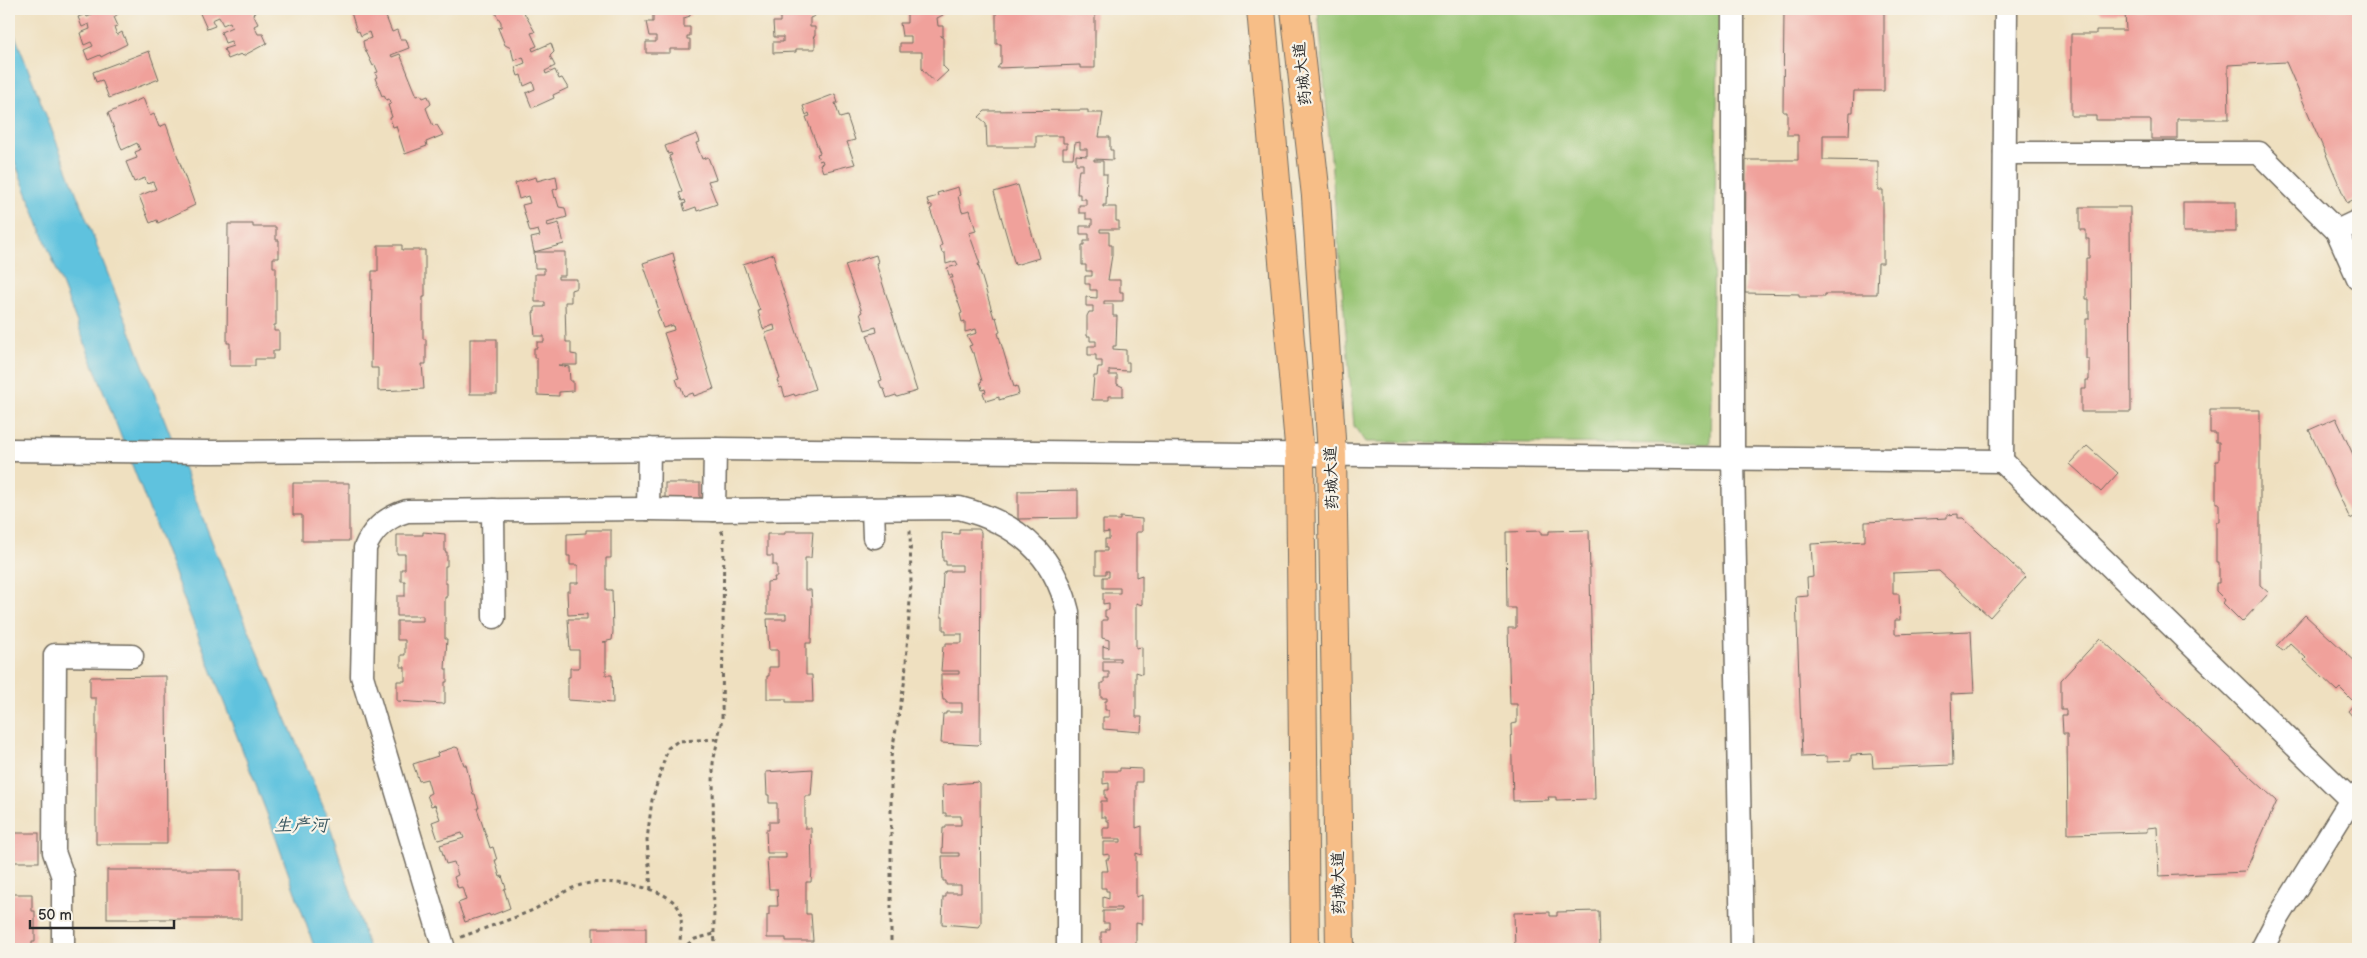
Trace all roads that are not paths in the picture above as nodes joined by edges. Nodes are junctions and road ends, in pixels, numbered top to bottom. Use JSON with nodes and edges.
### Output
{"nodes":[{"id":1,"x":1261,"y":9,"type":"edge"},
{"id":2,"x":1295,"y":9,"type":"edge"},
{"id":3,"x":1733,"y":9,"type":"edge"},
{"id":4,"x":2006,"y":9,"type":"edge"},
{"id":5,"x":2005,"y":153,"type":"junction"},
{"id":6,"x":2358,"y":221,"type":"edge"},
{"id":7,"x":2337,"y":231,"type":"junction"},
{"id":8,"x":2358,"y":278,"type":"edge"},
{"id":9,"x":649,"y":449,"type":"junction"},
{"id":10,"x":715,"y":449,"type":"junction"},
{"id":11,"x":9,"y":450,"type":"edge"},
{"id":12,"x":1300,"y":456,"type":"junction"},
{"id":13,"x":1332,"y":456,"type":"junction"},
{"id":14,"x":1733,"y":458,"type":"junction"},
{"id":15,"x":2002,"y":461,"type":"junction"},
{"id":16,"x":648,"y":509,"type":"junction"},
{"id":17,"x":873,"y":509,"type":"junction"},
{"id":18,"x":493,"y":510,"type":"junction"},
{"id":19,"x":714,"y":510,"type":"junction"},
{"id":20,"x":874,"y":537,"type":"dead end"},
{"id":21,"x":494,"y":618,"type":"dead end"},
{"id":22,"x":132,"y":656,"type":"dead end"},
{"id":23,"x":2355,"y":796,"type":"edge"},
{"id":24,"x":443,"y":947,"type":"edge"},
{"id":25,"x":63,"y":949,"type":"edge"},
{"id":26,"x":1068,"y":949,"type":"edge"},
{"id":27,"x":1305,"y":949,"type":"edge"},
{"id":28,"x":1340,"y":949,"type":"edge"},
{"id":29,"x":1742,"y":949,"type":"edge"},
{"id":30,"x":2262,"y":949,"type":"edge"}],
"edges":[{"from":1,"to":12,"type":"main road","name":"药城大道"},
{"from":2,"to":13,"type":"main road","name":"药城大道"},
{"from":3,"to":14,"type":"street"},
{"from":4,"to":5,"type":"street"},
{"from":5,"to":7,"type":"street"},
{"from":5,"to":15,"type":"street"},
{"from":6,"to":7,"type":"street"},
{"from":7,"to":8,"type":"street"},
{"from":9,"to":10,"type":"street"},
{"from":9,"to":11,"type":"street"},
{"from":9,"to":16,"type":"street"},
{"from":10,"to":12,"type":"street"},
{"from":10,"to":19,"type":"street"},
{"from":12,"to":13,"type":"street"},
{"from":12,"to":27,"type":"main road","name":"药城大道"},
{"from":13,"to":14,"type":"street"},
{"from":13,"to":28,"type":"main road","name":"药城大道"},
{"from":14,"to":15,"type":"street"},
{"from":14,"to":29,"type":"street"},
{"from":15,"to":23,"type":"street"},
{"from":16,"to":18,"type":"street"},
{"from":16,"to":19,"type":"street"},
{"from":17,"to":19,"type":"street"},
{"from":17,"to":20,"type":"street"},
{"from":17,"to":26,"type":"street"},
{"from":18,"to":21,"type":"street"},
{"from":18,"to":24,"type":"street"},
{"from":22,"to":25,"type":"street"},
{"from":23,"to":30,"type":"street"}]}
